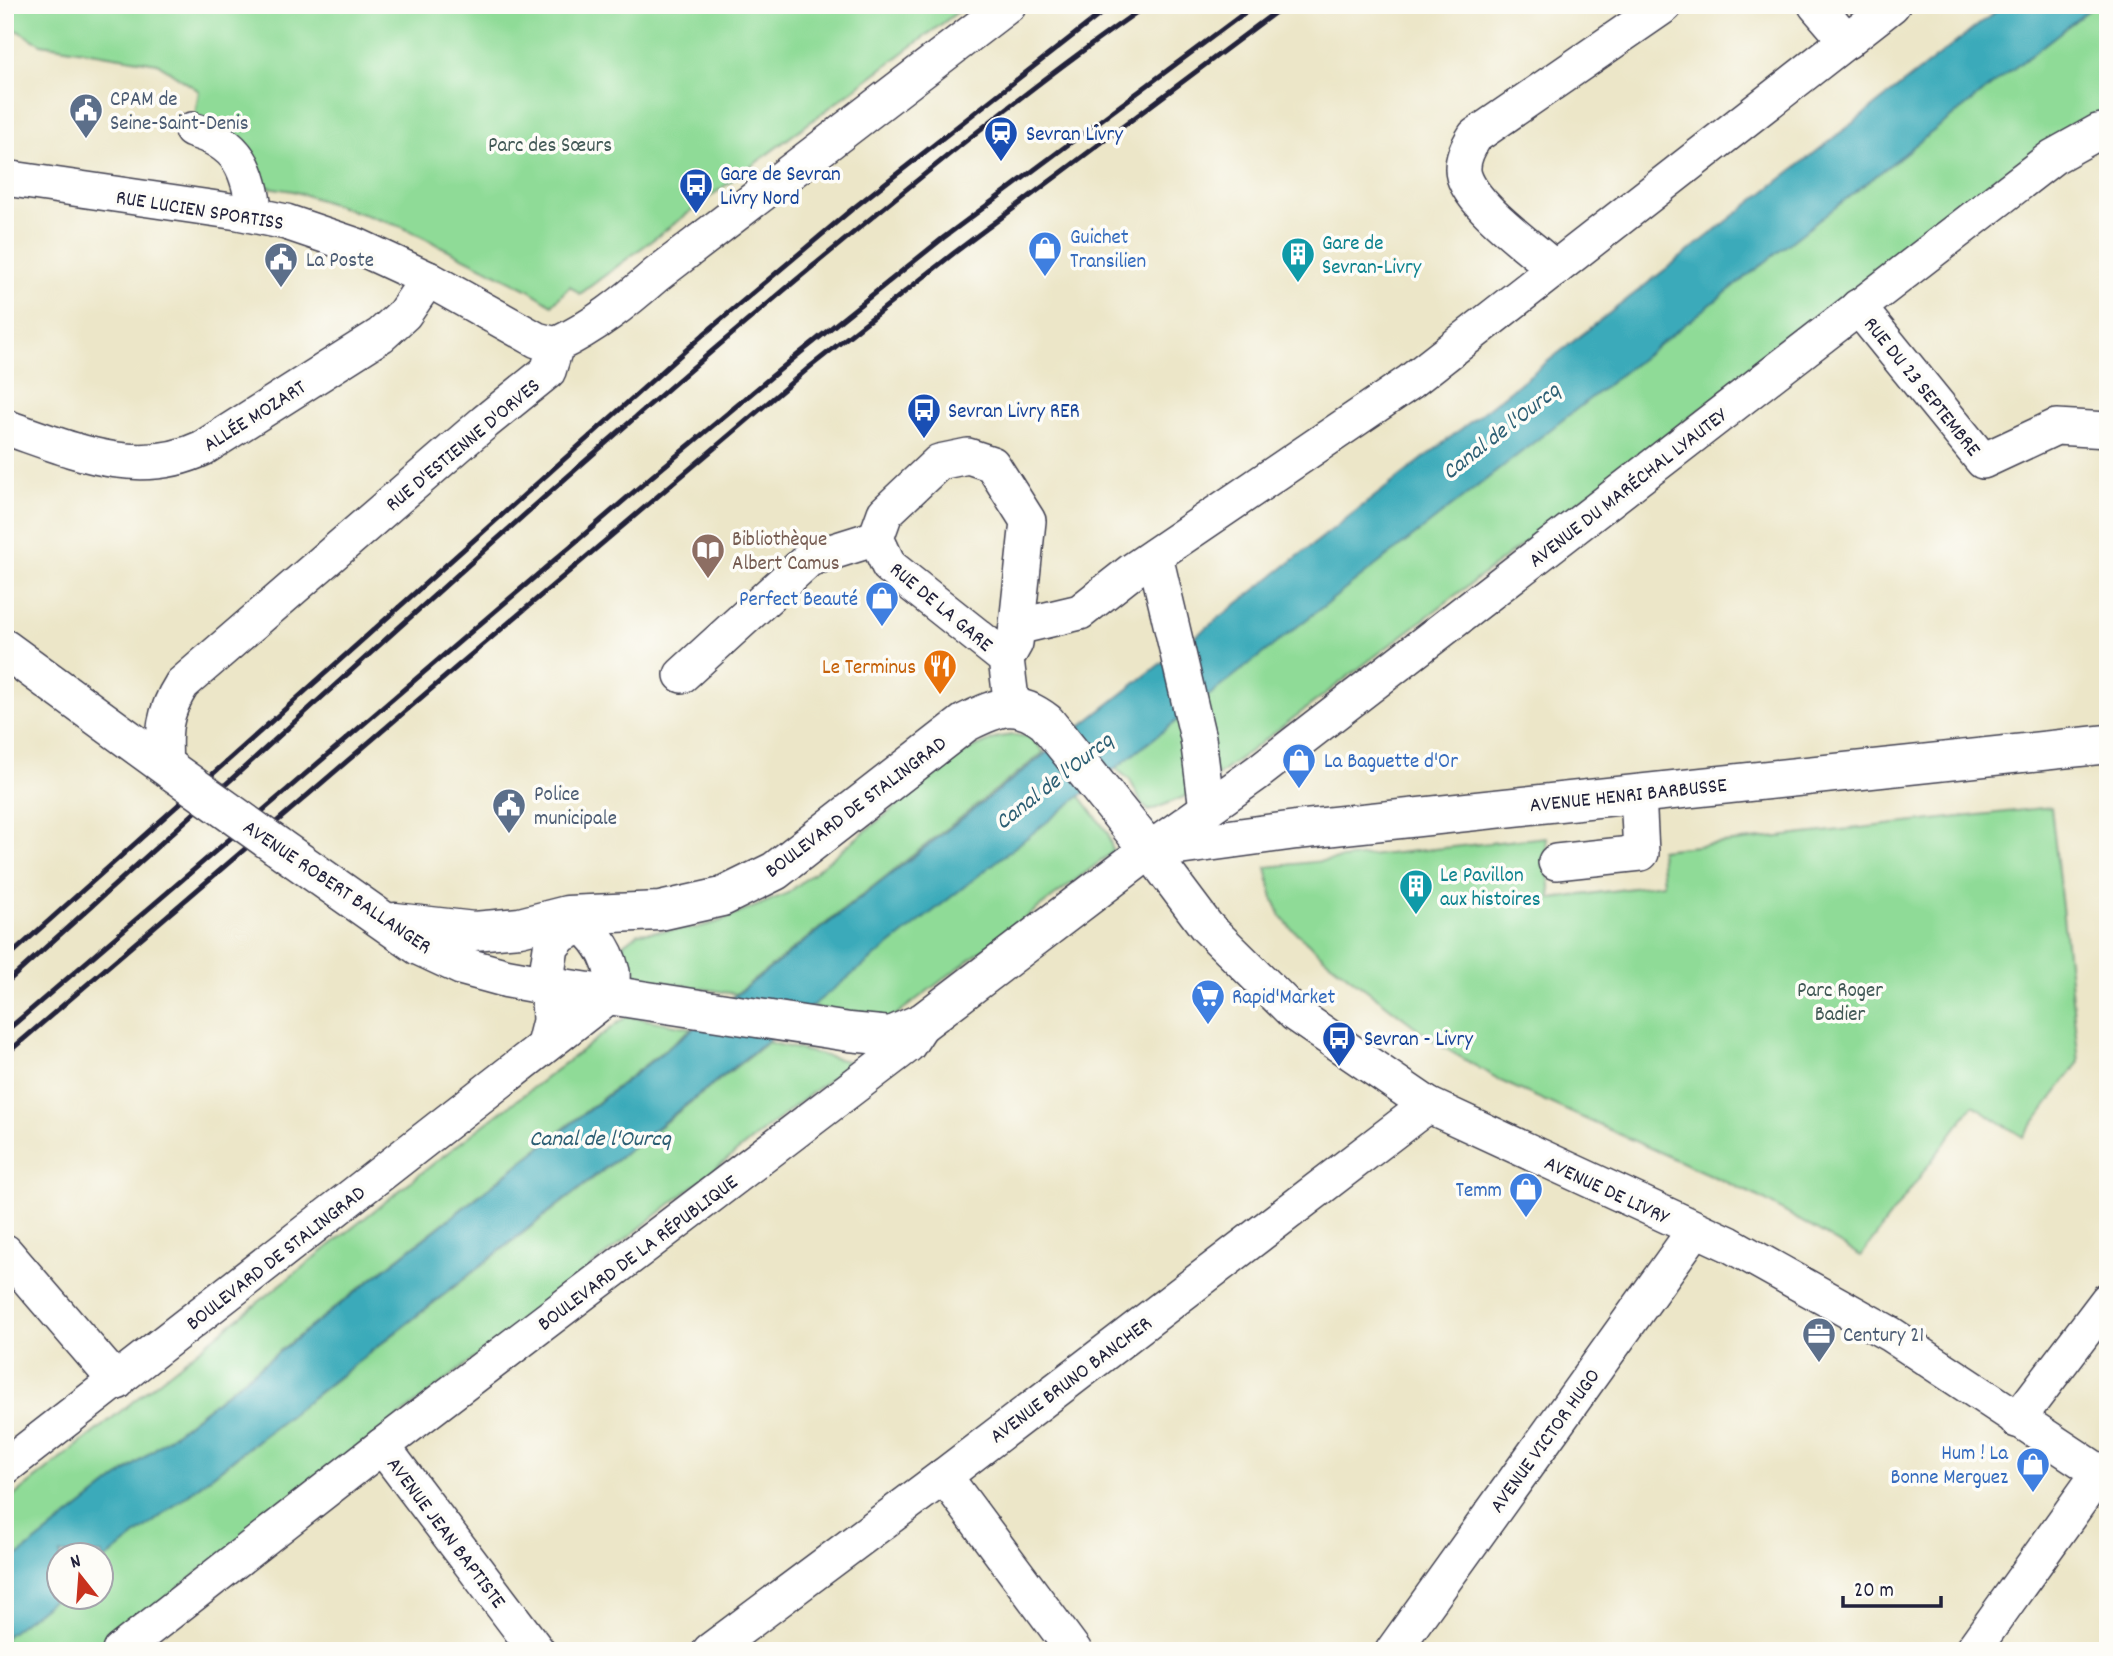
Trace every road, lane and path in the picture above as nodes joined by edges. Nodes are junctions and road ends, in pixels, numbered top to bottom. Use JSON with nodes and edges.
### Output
{"nodes":[{"id":1,"x":1008,"y":5,"type":"edge"},
{"id":2,"x":1664,"y":5,"type":"edge"},
{"id":3,"x":1816,"y":5,"type":"edge"},
{"id":4,"x":1892,"y":5,"type":"edge"},
{"id":5,"x":1847,"y":41,"type":"junction"},
{"id":6,"x":192,"y":130,"type":"dead end"},
{"id":7,"x":2108,"y":131,"type":"edge"},
{"id":8,"x":5,"y":178,"type":"edge"},
{"id":9,"x":255,"y":215,"type":"junction"},
{"id":10,"x":1555,"y":269,"type":"junction"},
{"id":11,"x":428,"y":279,"type":"junction"},
{"id":12,"x":1858,"y":307,"type":"junction"},
{"id":13,"x":556,"y":345,"type":"junction"},
{"id":14,"x":5,"y":427,"type":"edge"},
{"id":15,"x":2108,"y":429,"type":"edge"},
{"id":16,"x":876,"y":538,"type":"junction"},
{"id":17,"x":1144,"y":564,"type":"junction"},
{"id":18,"x":1018,"y":614,"type":"junction"},
{"id":19,"x":5,"y":649,"type":"edge"},
{"id":20,"x":1006,"y":659,"type":"junction"},
{"id":21,"x":682,"y":674,"type":"dead end"},
{"id":22,"x":1012,"y":707,"type":"junction"},
{"id":23,"x":2108,"y":744,"type":"edge"},
{"id":24,"x":169,"y":769,"type":"junction"},
{"id":25,"x":1638,"y":793,"type":"junction"},
{"id":26,"x":1207,"y":809,"type":"junction"},
{"id":27,"x":1149,"y":850,"type":"junction"},
{"id":28,"x":1556,"y":862,"type":"dead end"},
{"id":29,"x":589,"y":917,"type":"junction"},
{"id":30,"x":385,"y":920,"type":"junction"},
{"id":31,"x":550,"y":986,"type":"junction"},
{"id":32,"x":610,"y":995,"type":"junction"},
{"id":33,"x":923,"y":1022,"type":"junction"},
{"id":34,"x":544,"y":1045,"type":"junction"},
{"id":35,"x":1428,"y":1105,"type":"junction"},
{"id":36,"x":1695,"y":1230,"type":"junction"},
{"id":37,"x":5,"y":1252,"type":"edge"},
{"id":38,"x":2108,"y":1300,"type":"edge"},
{"id":39,"x":117,"y":1382,"type":"junction"},
{"id":40,"x":2017,"y":1420,"type":"junction"},
{"id":41,"x":382,"y":1447,"type":"junction"},
{"id":42,"x":5,"y":1467,"type":"edge"},
{"id":43,"x":2104,"y":1475,"type":"edge"},
{"id":44,"x":944,"y":1476,"type":"junction"},
{"id":45,"x":120,"y":1651,"type":"edge"},
{"id":46,"x":537,"y":1651,"type":"edge"},
{"id":47,"x":710,"y":1651,"type":"edge"},
{"id":48,"x":1074,"y":1651,"type":"edge"},
{"id":49,"x":1393,"y":1651,"type":"edge"},
{"id":50,"x":1972,"y":1651,"type":"edge"}],
"edges":[{"from":1,"to":13,"type":"street"},
{"from":2,"to":10,"type":"street"},
{"from":3,"to":5,"type":"street"},
{"from":4,"to":5,"type":"street"},
{"from":5,"to":10,"type":"street"},
{"from":6,"to":9,"type":"street"},
{"from":7,"to":12,"type":"street","name":"AVENUE DU MARÉCHAL LYAUTEY"},
{"from":8,"to":9,"type":"street","name":"RUE LUCIEN SPORTISS"},
{"from":9,"to":11,"type":"street","name":"RUE LUCIEN SPORTISS"},
{"from":10,"to":17,"type":"street"},
{"from":11,"to":13,"type":"street","name":"RUE LUCIEN SPORTISS"},
{"from":11,"to":14,"type":"street","name":"ALLÉE MOZART"},
{"from":12,"to":15,"type":"street","name":"RUE DU 23 SEPTEMBRE"},
{"from":12,"to":26,"type":"street","name":"AVENUE DU MARÉCHAL LYAUTEY"},
{"from":13,"to":24,"type":"street","name":"RUE D'ESTIENNE D'ORVES"},
{"from":16,"to":18,"type":"street","name":"RUE DE LA GARE"},
{"from":16,"to":20,"type":"street","name":"RUE DE LA GARE"},
{"from":16,"to":21,"type":"street"},
{"from":17,"to":18,"type":"street"},
{"from":17,"to":26,"type":"street"},
{"from":18,"to":20,"type":"street","name":"RUE DE LA GARE"},
{"from":19,"to":24,"type":"main road","name":"AVENUE ROBERT BALLANGER"},
{"from":20,"to":22,"type":"street","name":"RUE DE LA GARE"},
{"from":22,"to":27,"type":"main road"},
{"from":22,"to":29,"type":"main road","name":"BOULEVARD DE STALINGRAD"},
{"from":23,"to":25,"type":"main road","name":"AVENUE HENRI BARBUSSE"},
{"from":24,"to":30,"type":"main road","name":"AVENUE ROBERT BALLANGER","bridge":true},
{"from":25,"to":27,"type":"main road","name":"AVENUE HENRI BARBUSSE"},
{"from":25,"to":28,"type":"street"},
{"from":26,"to":27,"type":"street","name":"AVENUE DU MARÉCHAL LYAUTEY"},
{"from":27,"to":33,"type":"main road","name":"BOULEVARD DE LA RÉPUBLIQUE"},
{"from":27,"to":35,"type":"street","name":"AVENUE DE LIVRY"},
{"from":29,"to":30,"type":"main road","name":"BOULEVARD DE STALINGRAD"},
{"from":29,"to":31,"type":"street","name":"BOULEVARD DE STALINGRAD"},
{"from":29,"to":32,"type":"street"},
{"from":30,"to":31,"type":"main road","name":"AVENUE ROBERT BALLANGER"},
{"from":31,"to":32,"type":"main road","name":"AVENUE ROBERT BALLANGER"},
{"from":31,"to":34,"type":"street","name":"BOULEVARD DE STALINGRAD"},
{"from":32,"to":33,"type":"main road","name":"AVENUE ROBERT BALLANGER"},
{"from":32,"to":34,"type":"street","name":"BOULEVARD DE STALINGRAD"},
{"from":33,"to":41,"type":"street","name":"BOULEVARD DE LA RÉPUBLIQUE"},
{"from":34,"to":39,"type":"street","name":"BOULEVARD DE STALINGRAD"},
{"from":35,"to":36,"type":"street","name":"AVENUE DE LIVRY"},
{"from":35,"to":44,"type":"street","name":"AVENUE BRUNO BANCHER"},
{"from":36,"to":40,"type":"street","name":"AVENUE DE LIVRY"},
{"from":36,"to":49,"type":"street","name":"AVENUE VICTOR HUGO"},
{"from":37,"to":39,"type":"street"},
{"from":38,"to":40,"type":"street"},
{"from":39,"to":42,"type":"street","name":"BOULEVARD DE STALINGRAD"},
{"from":40,"to":43,"type":"street","name":"AVENUE DE LIVRY"},
{"from":41,"to":45,"type":"street","name":"BOULEVARD DE LA RÉPUBLIQUE"},
{"from":41,"to":46,"type":"street","name":"AVENUE JEAN BAPTISTE"},
{"from":43,"to":50,"type":"street"},
{"from":44,"to":47,"type":"street","name":"AVENUE BRUNO BANCHER"},
{"from":44,"to":48,"type":"street"}]}
